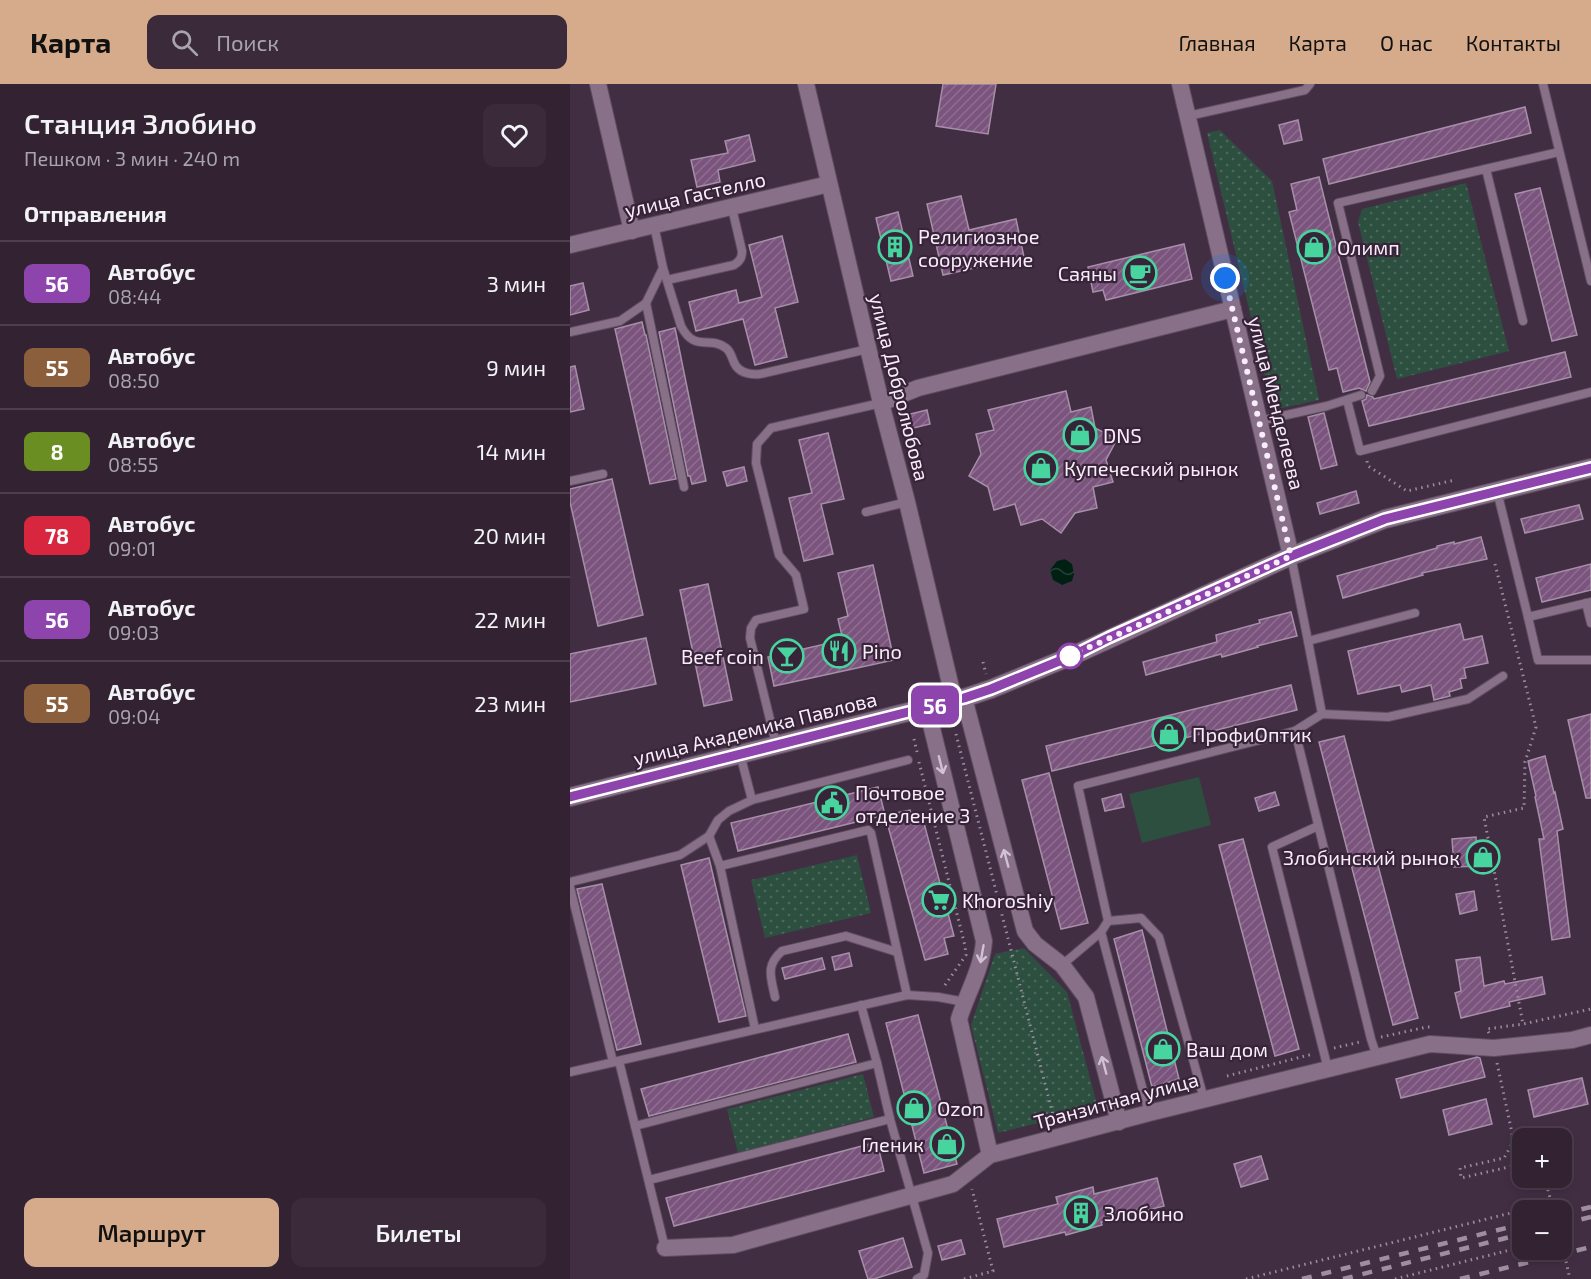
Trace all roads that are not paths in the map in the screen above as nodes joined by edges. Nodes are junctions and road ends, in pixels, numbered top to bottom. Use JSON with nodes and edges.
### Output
{"nodes":[{"id":1,"x":598,"y":84,"type":"edge"},
{"id":2,"x":806,"y":84,"type":"edge"},
{"id":3,"x":1180,"y":84,"type":"edge"},
{"id":4,"x":1310,"y":84,"type":"edge"},
{"id":5,"x":1543,"y":84,"type":"edge"},
{"id":6,"x":1188,"y":116,"type":"junction"},
{"id":7,"x":1559,"y":152,"type":"junction"},
{"id":8,"x":1486,"y":169,"type":"junction"},
{"id":9,"x":829,"y":184,"type":"junction"},
{"id":10,"x":732,"y":208,"type":"junction"},
{"id":11,"x":654,"y":225,"type":"junction"},
{"id":12,"x":632,"y":231,"type":"junction"},
{"id":13,"x":570,"y":245,"type":"edge"},
{"id":14,"x":1587,"y":249,"type":"edge"},
{"id":15,"x":663,"y":268,"type":"junction"},
{"id":16,"x":668,"y":280,"type":"junction"},
{"id":17,"x":1591,"y":281,"type":"edge"},
{"id":18,"x":646,"y":303,"type":"junction"},
{"id":19,"x":1233,"y":309,"type":"junction"},
{"id":20,"x":1523,"y":321,"type":"dead end"},
{"id":21,"x":570,"y":332,"type":"edge"},
{"id":22,"x":868,"y":349,"type":"junction"},
{"id":23,"x":1372,"y":391,"type":"dead end"},
{"id":24,"x":1591,"y":392,"type":"edge"},
{"id":25,"x":1360,"y":395,"type":"dead end"},
{"id":26,"x":1347,"y":400,"type":"junction"},
{"id":27,"x":881,"y":403,"type":"junction"},
{"id":28,"x":1259,"y":421,"type":"junction"},
{"id":29,"x":1591,"y":468,"type":"edge"},
{"id":30,"x":603,"y":474,"type":"dead end"},
{"id":31,"x":570,"y":481,"type":"edge"},
{"id":32,"x":684,"y":487,"type":"dead end"},
{"id":33,"x":1497,"y":491,"type":"junction"},
{"id":34,"x":907,"y":502,"type":"junction"},
{"id":35,"x":866,"y":512,"type":"dead end"},
{"id":36,"x":1291,"y":556,"type":"junction"},
{"id":37,"x":1589,"y":603,"type":"edge"},
{"id":38,"x":1415,"y":612,"type":"dead end"},
{"id":39,"x":1528,"y":617,"type":"junction"},
{"id":40,"x":1591,"y":623,"type":"edge"},
{"id":41,"x":1308,"y":641,"type":"junction"},
{"id":42,"x":1591,"y":660,"type":"edge"},
{"id":43,"x":1503,"y":676,"type":"dead end"},
{"id":44,"x":959,"y":699,"type":"junction"},
{"id":45,"x":927,"y":708,"type":"junction"},
{"id":46,"x":1322,"y":714,"type":"junction"},
{"id":47,"x":1295,"y":731,"type":"junction"},
{"id":48,"x":776,"y":744,"type":"junction"},
{"id":49,"x":740,"y":754,"type":"junction"},
{"id":50,"x":908,"y":760,"type":"dead end"},
{"id":51,"x":570,"y":797,"type":"edge"},
{"id":52,"x":752,"y":800,"type":"junction"},
{"id":53,"x":1318,"y":826,"type":"junction"},
{"id":54,"x":709,"y":836,"type":"junction"},
{"id":55,"x":720,"y":866,"type":"junction"},
{"id":56,"x":570,"y":882,"type":"edge"},
{"id":57,"x":570,"y":887,"type":"edge"},
{"id":58,"x":1108,"y":921,"type":"junction"},
{"id":59,"x":1101,"y":932,"type":"junction"},
{"id":60,"x":897,"y":952,"type":"junction"},
{"id":61,"x":1062,"y":964,"type":"junction"},
{"id":62,"x":906,"y":995,"type":"junction"},
{"id":63,"x":775,"y":997,"type":"dead end"},
{"id":64,"x":965,"y":1002,"type":"junction"},
{"id":65,"x":861,"y":1005,"type":"junction"},
{"id":66,"x":755,"y":1029,"type":"junction"},
{"id":67,"x":1591,"y":1035,"type":"edge"},
{"id":68,"x":1377,"y":1057,"type":"junction"},
{"id":69,"x":616,"y":1061,"type":"junction"},
{"id":70,"x":877,"y":1063,"type":"junction"},
{"id":71,"x":1328,"y":1069,"type":"junction"},
{"id":72,"x":570,"y":1072,"type":"edge"},
{"id":73,"x":1204,"y":1099,"type":"junction"},
{"id":74,"x":1149,"y":1113,"type":"junction"},
{"id":75,"x":890,"y":1119,"type":"junction"},
{"id":76,"x":1119,"y":1122,"type":"junction"},
{"id":77,"x":635,"y":1126,"type":"junction"},
{"id":78,"x":990,"y":1155,"type":"junction"},
{"id":79,"x":649,"y":1180,"type":"junction"},
{"id":80,"x":912,"y":1197,"type":"junction"},
{"id":81,"x":665,"y":1248,"type":"joint"},
{"id":82,"x":917,"y":1279,"type":"edge"}],
"edges":[{"from":1,"to":12,"type":"street"},
{"from":2,"to":9,"type":"street","name":"улица Добролюбова"},
{"from":3,"to":6,"type":"street","name":"улица Менделеева"},
{"from":4,"to":6,"type":"lane"},
{"from":5,"to":7,"type":"lane"},
{"from":6,"to":19,"type":"street","name":"улица Менделеева"},
{"from":7,"to":8,"type":"lane"},
{"from":7,"to":14,"type":"lane"},
{"from":8,"to":20,"type":"lane"},
{"from":8,"to":23,"type":"lane"},
{"from":9,"to":10,"type":"street","name":"улица Гастелло"},
{"from":9,"to":22,"type":"street","name":"улица Добролюбова"},
{"from":10,"to":11,"type":"street","name":"улица Гастелло"},
{"from":10,"to":16,"type":"lane"},
{"from":11,"to":12,"type":"street","name":"улица Гастелло"},
{"from":11,"to":15,"type":"lane"},
{"from":12,"to":13,"type":"street","name":"улица Гастелло"},
{"from":14,"to":17,"type":"lane"},
{"from":15,"to":16,"type":"lane"},
{"from":15,"to":18,"type":"lane"},
{"from":16,"to":22,"type":"lane"},
{"from":18,"to":21,"type":"lane"},
{"from":18,"to":32,"type":"lane"},
{"from":19,"to":27,"type":"street"},
{"from":19,"to":28,"type":"street","name":"улица Менделеева"},
{"from":22,"to":27,"type":"street","name":"улица Добролюбова"},
{"from":24,"to":26,"type":"lane"},
{"from":25,"to":26,"type":"lane"},
{"from":26,"to":28,"type":"lane"},
{"from":27,"to":34,"type":"street","name":"улица Добролюбова"},
{"from":27,"to":48,"type":"lane"},
{"from":28,"to":36,"type":"street","name":"улица Менделеева"},
{"from":29,"to":33,"type":"main road","name":"улица Академика Павлова"},
{"from":30,"to":31,"type":"lane"},
{"from":33,"to":36,"type":"main road","name":"улица Академика Павлова"},
{"from":33,"to":39,"type":"lane"},
{"from":34,"to":35,"type":"lane"},
{"from":34,"to":44,"type":"street","name":"улица Добролюбова"},
{"from":36,"to":41,"type":"lane"},
{"from":36,"to":44,"type":"main road","name":"улица Академика Павлова"},
{"from":37,"to":39,"type":"lane"},
{"from":37,"to":40,"type":"lane"},
{"from":38,"to":41,"type":"lane"},
{"from":39,"to":42,"type":"lane"},
{"from":41,"to":46,"type":"lane"},
{"from":43,"to":46,"type":"lane"},
{"from":44,"to":45,"type":"main road","name":"улица Академика Павлова"},
{"from":61,"to":44,"type":"street","name":"улица Добролюбова","one_way":true},
{"from":45,"to":48,"type":"main road","name":"улица Академика Павлова"},
{"from":45,"to":64,"type":"street","one_way":true},
{"from":46,"to":47,"type":"lane"},
{"from":47,"to":53,"type":"lane"},
{"from":47,"to":58,"type":"lane"},
{"from":48,"to":49,"type":"main road","name":"улица Академика Павлова"},
{"from":49,"to":51,"type":"main road","name":"улица Академика Павлова"},
{"from":49,"to":52,"type":"lane"},
{"from":50,"to":52,"type":"lane"},
{"from":52,"to":54,"type":"lane"},
{"from":53,"to":68,"type":"lane"},
{"from":53,"to":71,"type":"lane"},
{"from":54,"to":55,"type":"lane"},
{"from":54,"to":56,"type":"lane"},
{"from":55,"to":60,"type":"lane"},
{"from":55,"to":66,"type":"lane"},
{"from":57,"to":69,"type":"lane"},
{"from":58,"to":59,"type":"lane"},
{"from":58,"to":73,"type":"lane"},
{"from":59,"to":61,"type":"lane"},
{"from":59,"to":74,"type":"lane"},
{"from":60,"to":62,"type":"lane"},
{"from":60,"to":63,"type":"lane"},
{"from":76,"to":61,"type":"street","name":"улица Добролюбова","one_way":true},
{"from":62,"to":64,"type":"lane"},
{"from":62,"to":65,"type":"lane"},
{"from":64,"to":78,"type":"street"},
{"from":65,"to":66,"type":"lane"},
{"from":65,"to":70,"type":"lane"},
{"from":66,"to":69,"type":"lane"},
{"from":67,"to":68,"type":"street","name":"Транзитная улица"},
{"from":68,"to":71,"type":"street","name":"Транзитная улица"},
{"from":69,"to":72,"type":"lane"},
{"from":69,"to":77,"type":"lane"},
{"from":70,"to":75,"type":"lane"},
{"from":70,"to":77,"type":"lane"},
{"from":71,"to":73,"type":"street","name":"Транзитная улица"},
{"from":73,"to":74,"type":"street","name":"Транзитная улица"},
{"from":74,"to":76,"type":"street","name":"Транзитная улица"},
{"from":75,"to":79,"type":"lane"},
{"from":75,"to":80,"type":"lane"},
{"from":76,"to":78,"type":"street","name":"Транзитная улица"},
{"from":77,"to":79,"type":"lane"},
{"from":78,"to":80,"type":"street","name":"Транзитная улица"},
{"from":79,"to":81,"type":"lane"},
{"from":80,"to":81,"type":"street","name":"Транзитная улица"},
{"from":80,"to":82,"type":"lane"}]}
